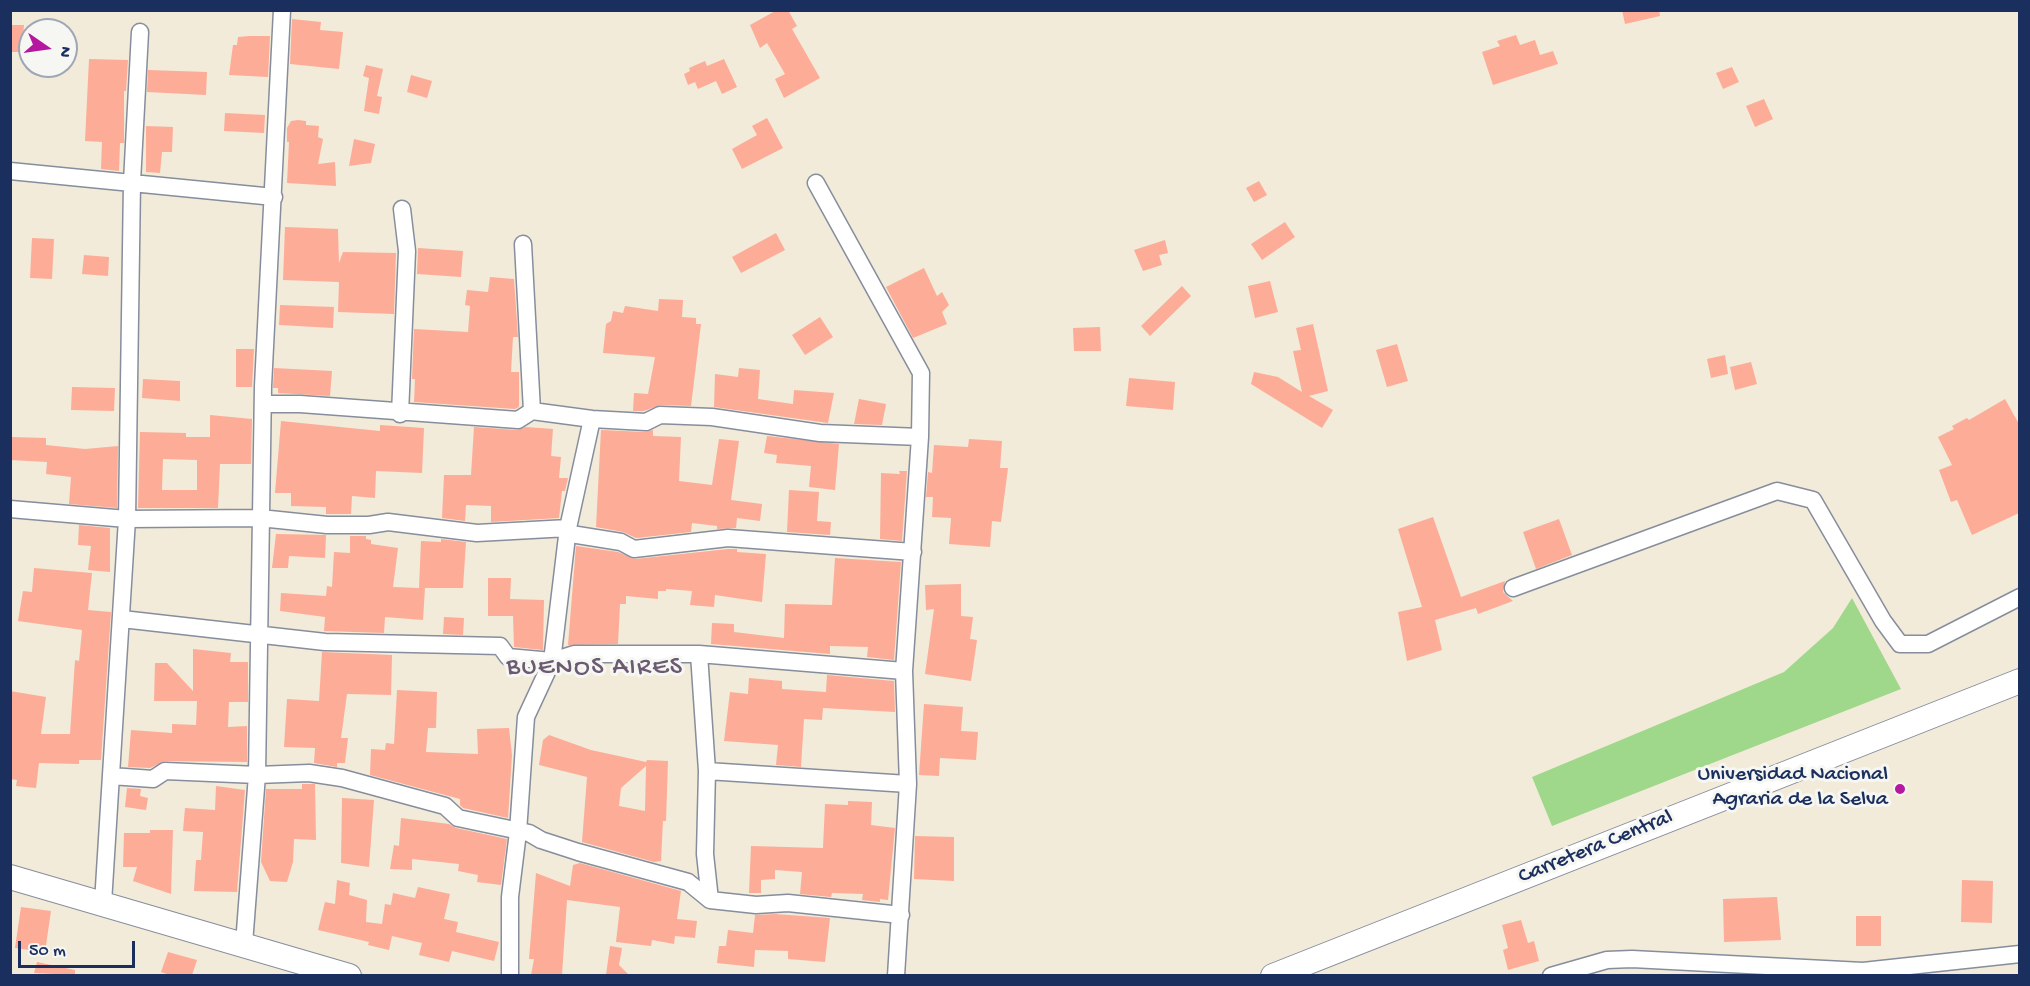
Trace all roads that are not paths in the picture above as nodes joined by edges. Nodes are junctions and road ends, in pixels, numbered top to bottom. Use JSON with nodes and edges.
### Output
{"nodes":[{"id":1,"x":282,"y":10,"type":"edge"},
{"id":2,"x":140,"y":32,"type":"dead end"},
{"id":3,"x":10,"y":171,"type":"edge"},
{"id":4,"x":132,"y":182,"type":"junction"},
{"id":5,"x":816,"y":183,"type":"dead end"},
{"id":6,"x":274,"y":196,"type":"junction"},
{"id":7,"x":402,"y":209,"type":"dead end"},
{"id":8,"x":523,"y":244,"type":"dead end"},
{"id":9,"x":263,"y":404,"type":"junction"},
{"id":10,"x":532,"y":411,"type":"junction"},
{"id":11,"x":400,"y":414,"type":"junction"},
{"id":12,"x":592,"y":419,"type":"junction"},
{"id":13,"x":920,"y":437,"type":"junction"},
{"id":14,"x":10,"y":509,"type":"edge"},
{"id":15,"x":260,"y":518,"type":"junction"},
{"id":16,"x":128,"y":519,"type":"junction"},
{"id":17,"x":568,"y":528,"type":"junction"},
{"id":18,"x":913,"y":552,"type":"junction"},
{"id":19,"x":1513,"y":588,"type":"dead end"},
{"id":20,"x":2019,"y":597,"type":"edge"},
{"id":21,"x":122,"y":619,"type":"junction"},
{"id":22,"x":259,"y":635,"type":"junction"},
{"id":23,"x":699,"y":654,"type":"junction"},
{"id":24,"x":552,"y":661,"type":"junction"},
{"id":25,"x":904,"y":671,"type":"junction"},
{"id":26,"x":2019,"y":681,"type":"edge"},
{"id":27,"x":707,"y":771,"type":"junction"},
{"id":28,"x":257,"y":775,"type":"junction"},
{"id":29,"x":111,"y":776,"type":"junction"},
{"id":30,"x":908,"y":783,"type":"junction"},
{"id":31,"x":518,"y":832,"type":"junction"},
{"id":32,"x":10,"y":877,"type":"edge"},
{"id":33,"x":710,"y":900,"type":"junction"},
{"id":34,"x":103,"y":903,"type":"junction"},
{"id":35,"x":901,"y":915,"type":"junction"},
{"id":36,"x":244,"y":944,"type":"junction"},
{"id":37,"x":2019,"y":954,"type":"edge"},
{"id":38,"x":349,"y":975,"type":"edge"},
{"id":39,"x":510,"y":975,"type":"edge"},
{"id":40,"x":896,"y":975,"type":"edge"},
{"id":41,"x":1273,"y":975,"type":"edge"},
{"id":42,"x":1551,"y":975,"type":"edge"}],
"edges":[{"from":1,"to":6,"type":"street"},
{"from":2,"to":4,"type":"street"},
{"from":3,"to":4,"type":"street"},
{"from":4,"to":6,"type":"street"},
{"from":4,"to":16,"type":"street"},
{"from":5,"to":13,"type":"street"},
{"from":6,"to":9,"type":"street"},
{"from":7,"to":11,"type":"street"},
{"from":8,"to":10,"type":"street"},
{"from":9,"to":11,"type":"street"},
{"from":9,"to":15,"type":"street"},
{"from":10,"to":11,"type":"street"},
{"from":10,"to":12,"type":"street"},
{"from":12,"to":13,"type":"street"},
{"from":12,"to":17,"type":"street"},
{"from":13,"to":18,"type":"street"},
{"from":14,"to":16,"type":"street"},
{"from":15,"to":16,"type":"street"},
{"from":15,"to":17,"type":"street"},
{"from":15,"to":22,"type":"street"},
{"from":16,"to":21,"type":"street"},
{"from":17,"to":18,"type":"street"},
{"from":17,"to":24,"type":"street"},
{"from":18,"to":25,"type":"street"},
{"from":19,"to":20,"type":"street"},
{"from":21,"to":22,"type":"street"},
{"from":21,"to":29,"type":"street"},
{"from":22,"to":24,"type":"street"},
{"from":22,"to":28,"type":"street"},
{"from":23,"to":24,"type":"street"},
{"from":23,"to":25,"type":"street"},
{"from":23,"to":27,"type":"street"},
{"from":24,"to":31,"type":"street"},
{"from":25,"to":30,"type":"street"},
{"from":26,"to":41,"type":"highway","name":"Carretera Central"},
{"from":27,"to":30,"type":"street"},
{"from":27,"to":33,"type":"street"},
{"from":28,"to":29,"type":"street"},
{"from":28,"to":31,"type":"street"},
{"from":28,"to":36,"type":"street"},
{"from":29,"to":34,"type":"street"},
{"from":30,"to":35,"type":"street"},
{"from":31,"to":33,"type":"street"},
{"from":31,"to":39,"type":"street"},
{"from":32,"to":34,"type":"highway"},
{"from":33,"to":35,"type":"street"},
{"from":34,"to":36,"type":"highway"},
{"from":35,"to":40,"type":"street"},
{"from":36,"to":38,"type":"highway"},
{"from":37,"to":42,"type":"street"}]}
